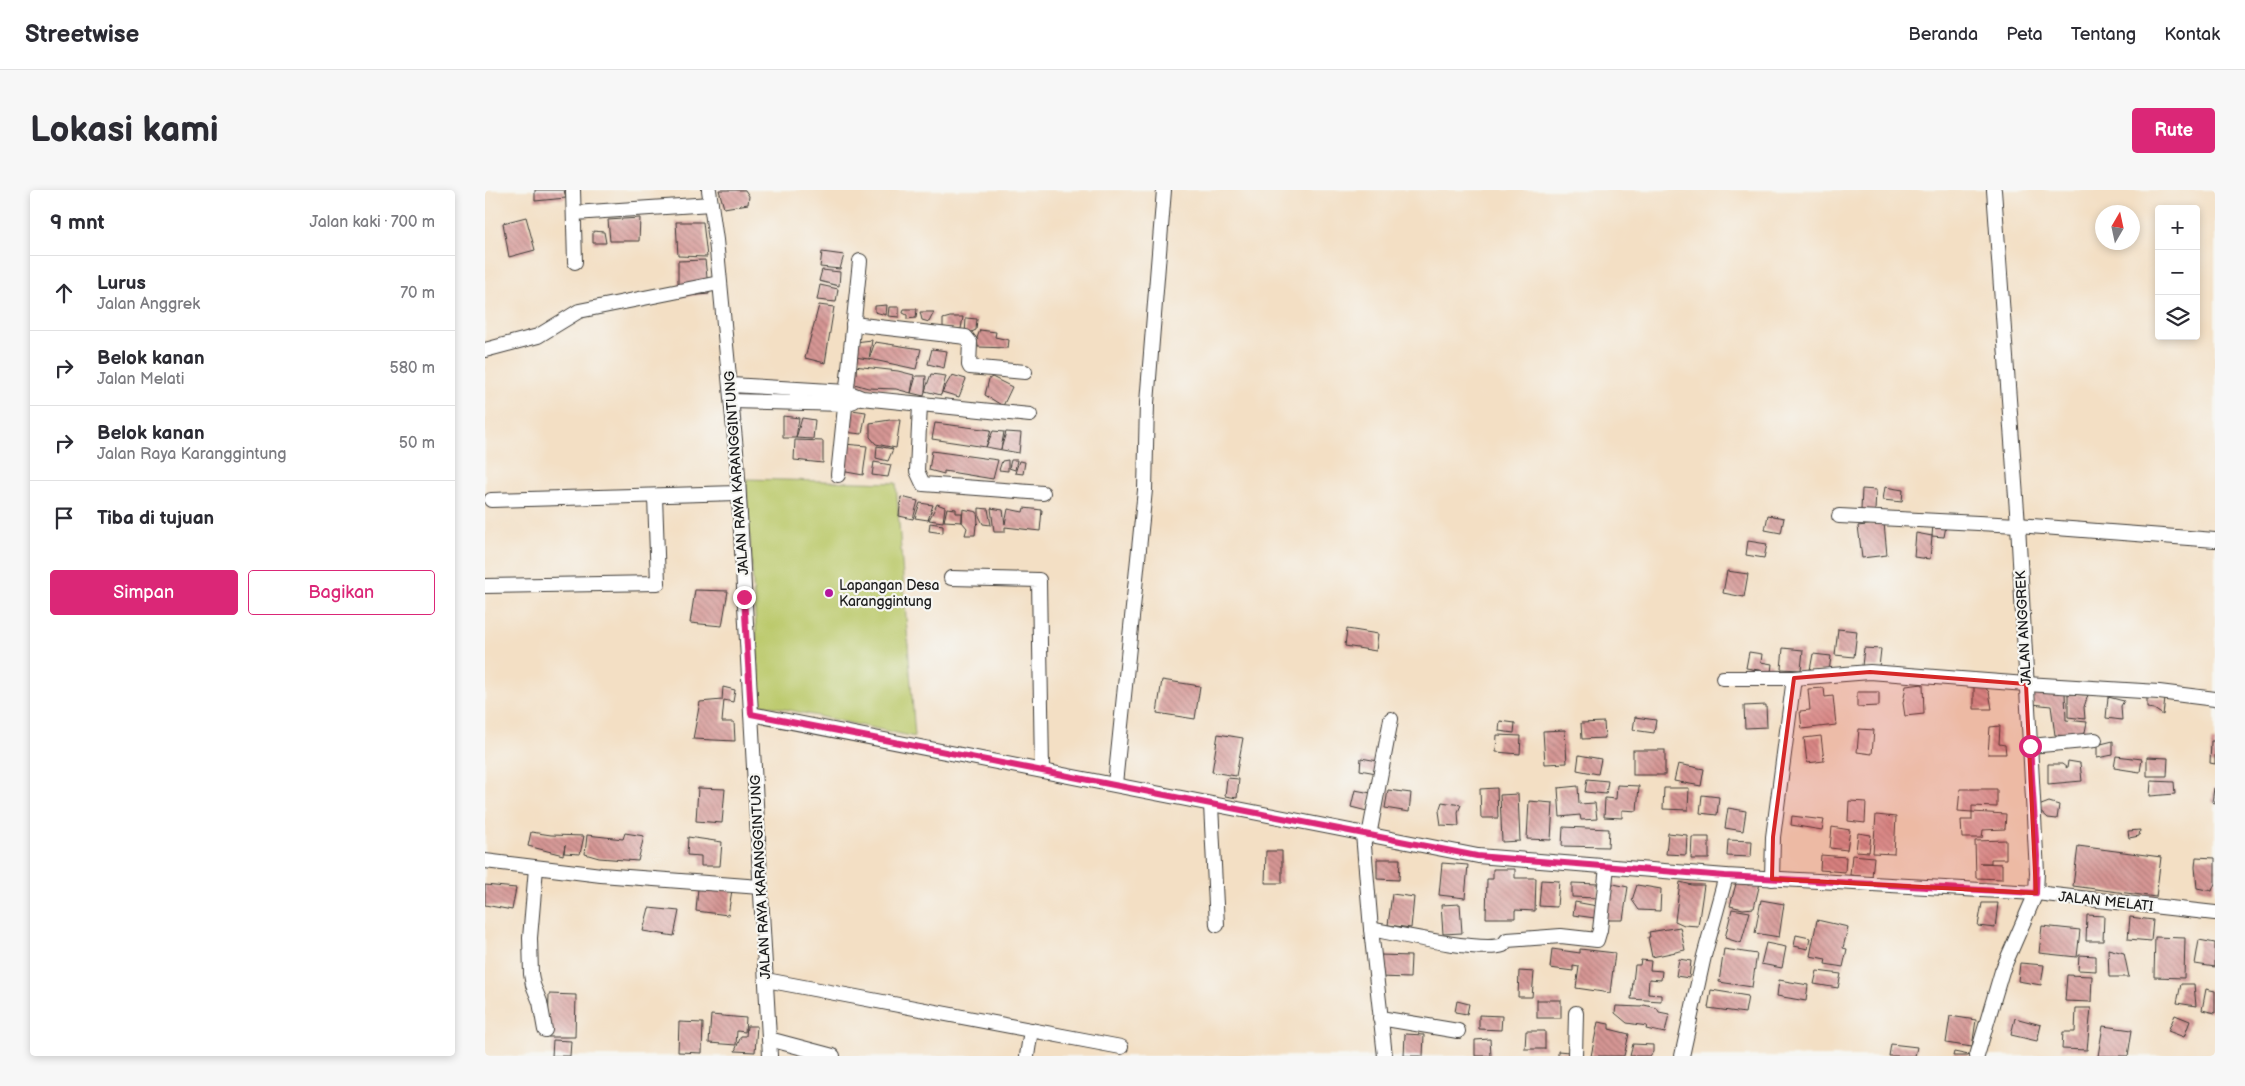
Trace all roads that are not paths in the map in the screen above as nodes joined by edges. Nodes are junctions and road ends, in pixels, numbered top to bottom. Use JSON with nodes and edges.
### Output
{"nodes":[{"id":1,"x":573,"y":190,"type":"edge"},
{"id":2,"x":1164,"y":190,"type":"edge"},
{"id":3,"x":1994,"y":190,"type":"edge"},
{"id":4,"x":710,"y":197,"type":"edge"},
{"id":5,"x":574,"y":213,"type":"junction"},
{"id":6,"x":860,"y":261,"type":"dead end"},
{"id":7,"x":575,"y":262,"type":"dead end"},
{"id":8,"x":719,"y":283,"type":"junction"},
{"id":9,"x":853,"y":324,"type":"junction"},
{"id":10,"x":485,"y":350,"type":"edge"},
{"id":11,"x":1025,"y":372,"type":"dead end"},
{"id":12,"x":731,"y":385,"type":"junction"},
{"id":13,"x":846,"y":398,"type":"junction"},
{"id":14,"x":732,"y":401,"type":"junction"},
{"id":15,"x":919,"y":404,"type":"junction"},
{"id":16,"x":1030,"y":415,"type":"dead end"},
{"id":17,"x":838,"y":475,"type":"dead end"},
{"id":18,"x":1043,"y":493,"type":"dead end"},
{"id":19,"x":739,"y":494,"type":"junction"},
{"id":20,"x":655,"y":496,"type":"junction"},
{"id":21,"x":491,"y":500,"type":"dead end"},
{"id":22,"x":1839,"y":516,"type":"dead end"},
{"id":23,"x":2018,"y":525,"type":"junction"},
{"id":24,"x":2215,"y":540,"type":"edge"},
{"id":25,"x":951,"y":578,"type":"dead end"},
{"id":26,"x":485,"y":586,"type":"edge"},
{"id":27,"x":1723,"y":678,"type":"dead end"},
{"id":28,"x":1794,"y":678,"type":"junction"},
{"id":29,"x":2026,"y":684,"type":"junction"},
{"id":30,"x":2215,"y":699,"type":"edge"},
{"id":31,"x":751,"y":714,"type":"junction"},
{"id":32,"x":1391,"y":719,"type":"dead end"},
{"id":33,"x":2095,"y":740,"type":"dead end"},
{"id":34,"x":2030,"y":746,"type":"junction"},
{"id":35,"x":1042,"y":770,"type":"junction"},
{"id":36,"x":1115,"y":784,"type":"junction"},
{"id":37,"x":1211,"y":805,"type":"junction"},
{"id":38,"x":1366,"y":835,"type":"junction"},
{"id":39,"x":485,"y":861,"type":"edge"},
{"id":40,"x":1607,"y":867,"type":"junction"},
{"id":41,"x":536,"y":868,"type":"junction"},
{"id":42,"x":1725,"y":876,"type":"junction"},
{"id":43,"x":1772,"y":878,"type":"junction"},
{"id":44,"x":760,"y":887,"type":"junction"},
{"id":45,"x":2036,"y":893,"type":"junction"},
{"id":46,"x":2215,"y":913,"type":"edge"},
{"id":47,"x":1217,"y":925,"type":"dead end"},
{"id":48,"x":1371,"y":930,"type":"junction"},
{"id":49,"x":766,"y":980,"type":"junction"},
{"id":50,"x":1577,"y":1013,"type":"dead end"},
{"id":51,"x":1380,"y":1018,"type":"junction"},
{"id":52,"x":545,"y":1030,"type":"dead end"},
{"id":53,"x":1031,"y":1030,"type":"junction"},
{"id":54,"x":1458,"y":1031,"type":"dead end"},
{"id":55,"x":769,"y":1039,"type":"junction"},
{"id":56,"x":1121,"y":1047,"type":"dead end"},
{"id":57,"x":770,"y":1056,"type":"edge"},
{"id":58,"x":833,"y":1056,"type":"edge"},
{"id":59,"x":1027,"y":1056,"type":"edge"},
{"id":60,"x":1385,"y":1056,"type":"edge"},
{"id":61,"x":1575,"y":1056,"type":"edge"},
{"id":62,"x":1682,"y":1056,"type":"edge"},
{"id":63,"x":1977,"y":1056,"type":"edge"}],
"edges":[{"from":1,"to":5,"type":"street"},
{"from":2,"to":36,"type":"street"},
{"from":3,"to":23,"type":"street","name":"JALAN ANGGREK"},
{"from":4,"to":5,"type":"street"},
{"from":4,"to":8,"type":"street","name":"JALAN RAYA KARANGGINTUNG"},
{"from":5,"to":7,"type":"street"},
{"from":6,"to":9,"type":"street"},
{"from":8,"to":10,"type":"street"},
{"from":8,"to":12,"type":"street","name":"JALAN RAYA KARANGGINTUNG"},
{"from":9,"to":11,"type":"street"},
{"from":9,"to":13,"type":"street"},
{"from":12,"to":13,"type":"street"},
{"from":12,"to":14,"type":"street","name":"JALAN RAYA KARANGGINTUNG"},
{"from":13,"to":14,"type":"street"},
{"from":13,"to":15,"type":"street"},
{"from":13,"to":17,"type":"street"},
{"from":14,"to":19,"type":"street","name":"JALAN RAYA KARANGGINTUNG"},
{"from":15,"to":16,"type":"street"},
{"from":15,"to":18,"type":"street"},
{"from":19,"to":20,"type":"street"},
{"from":19,"to":31,"type":"street","name":"JALAN RAYA KARANGGINTUNG"},
{"from":20,"to":21,"type":"street"},
{"from":20,"to":26,"type":"street"},
{"from":22,"to":23,"type":"street"},
{"from":23,"to":24,"type":"street"},
{"from":23,"to":29,"type":"street","name":"JALAN ANGGREK"},
{"from":25,"to":35,"type":"street"},
{"from":27,"to":28,"type":"street"},
{"from":28,"to":29,"type":"street"},
{"from":28,"to":43,"type":"street"},
{"from":29,"to":30,"type":"street"},
{"from":29,"to":34,"type":"street","name":"JALAN ANGGREK"},
{"from":31,"to":35,"type":"street","name":"JALAN MELATI"},
{"from":31,"to":44,"type":"street","name":"JALAN RAYA KARANGGINTUNG"},
{"from":32,"to":38,"type":"street"},
{"from":33,"to":34,"type":"street"},
{"from":34,"to":45,"type":"street","name":"JALAN ANGGREK"},
{"from":35,"to":36,"type":"street","name":"JALAN MELATI"},
{"from":36,"to":37,"type":"street","name":"JALAN MELATI"},
{"from":37,"to":38,"type":"street","name":"JALAN MELATI"},
{"from":37,"to":47,"type":"street"},
{"from":38,"to":40,"type":"street","name":"JALAN MELATI"},
{"from":38,"to":48,"type":"street"},
{"from":39,"to":41,"type":"street"},
{"from":40,"to":42,"type":"street","name":"JALAN MELATI"},
{"from":40,"to":48,"type":"street"},
{"from":41,"to":44,"type":"street"},
{"from":41,"to":52,"type":"street"},
{"from":42,"to":43,"type":"street","name":"JALAN MELATI"},
{"from":42,"to":62,"type":"street"},
{"from":43,"to":45,"type":"street","name":"JALAN MELATI"},
{"from":44,"to":49,"type":"street","name":"JALAN RAYA KARANGGINTUNG"},
{"from":45,"to":46,"type":"street","name":"JALAN MELATI"},
{"from":45,"to":63,"type":"street","name":"JALAN ANGGREK"},
{"from":48,"to":51,"type":"street"},
{"from":49,"to":53,"type":"street"},
{"from":49,"to":55,"type":"street","name":"JALAN RAYA KARANGGINTUNG"},
{"from":50,"to":61,"type":"street"},
{"from":51,"to":54,"type":"street"},
{"from":51,"to":60,"type":"street"},
{"from":53,"to":56,"type":"street"},
{"from":53,"to":59,"type":"street"},
{"from":55,"to":57,"type":"street","name":"JALAN RAYA KARANGGINTUNG"},
{"from":55,"to":58,"type":"street"}]}
